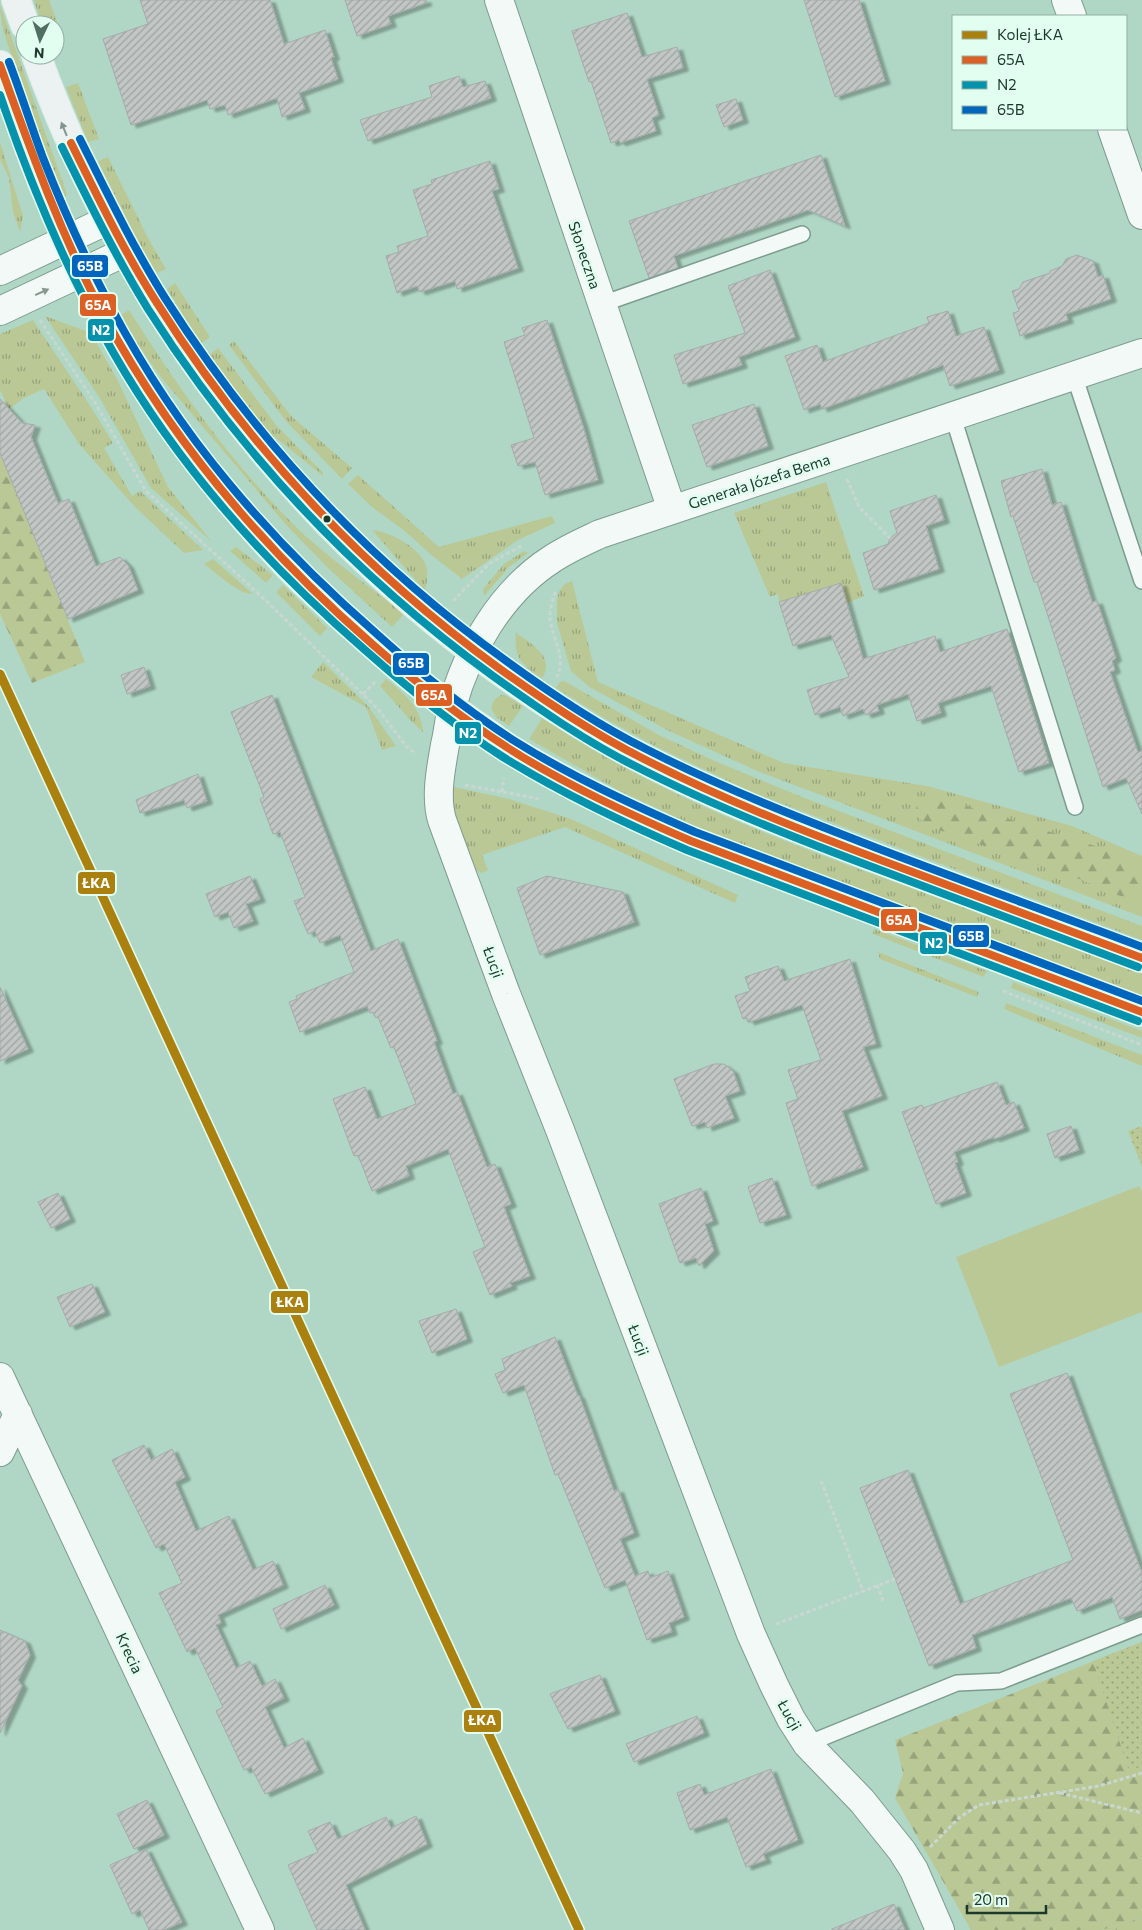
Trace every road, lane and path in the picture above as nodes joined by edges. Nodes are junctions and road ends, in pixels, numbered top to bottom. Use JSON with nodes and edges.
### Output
{"nodes":[{"id":1,"x":16,"y":0,"type":"edge"},
{"id":2,"x":498,"y":0,"type":"edge"},
{"id":3,"x":1066,"y":0,"type":"edge"},
{"id":4,"x":21,"y":15,"type":"edge"},
{"id":5,"x":1072,"y":15,"type":"edge"},
{"id":6,"x":0,"y":65,"type":"edge"},
{"id":7,"x":40,"y":65,"type":"edge"},
{"id":8,"x":1112,"y":130,"type":"edge"},
{"id":9,"x":1142,"y":215,"type":"edge"},
{"id":10,"x":108,"y":220,"type":"junction"},
{"id":11,"x":802,"y":234,"type":"dead end"},
{"id":12,"x":67,"y":239,"type":"junction"},
{"id":13,"x":125,"y":252,"type":"junction"},
{"id":14,"x":0,"y":271,"type":"edge"},
{"id":15,"x":83,"y":272,"type":"junction"},
{"id":16,"x":602,"y":304,"type":"junction"},
{"id":17,"x":0,"y":311,"type":"edge"},
{"id":18,"x":35,"y":314,"type":"dead end"},
{"id":19,"x":1142,"y":353,"type":"edge"},
{"id":20,"x":1074,"y":374,"type":"junction"},
{"id":21,"x":953,"y":417,"type":"junction"},
{"id":22,"x":839,"y":455,"type":"junction"},
{"id":23,"x":672,"y":510,"type":"junction"},
{"id":24,"x":890,"y":538,"type":"dead end"},
{"id":25,"x":565,"y":552,"type":"junction"},
{"id":26,"x":1142,"y":580,"type":"edge"},
{"id":27,"x":473,"y":651,"type":"junction"},
{"id":28,"x":378,"y":679,"type":"dead end"},
{"id":29,"x":556,"y":680,"type":"dead end"},
{"id":30,"x":362,"y":694,"type":"junction"},
{"id":31,"x":452,"y":708,"type":"junction"},
{"id":32,"x":419,"y":757,"type":"dead end"},
{"id":33,"x":460,"y":784,"type":"dead end"},
{"id":34,"x":544,"y":800,"type":"dead end"},
{"id":35,"x":1075,"y":807,"type":"dead end"},
{"id":36,"x":1142,"y":958,"type":"edge"},
{"id":37,"x":1142,"y":1012,"type":"edge"},
{"id":38,"x":0,"y":1376,"type":"edge"},
{"id":39,"x":18,"y":1414,"type":"junction"},
{"id":40,"x":0,"y":1452,"type":"edge"},
{"id":41,"x":821,"y":1481,"type":"dead end"},
{"id":42,"x":895,"y":1579,"type":"dead end"},
{"id":43,"x":877,"y":1586,"type":"junction"},
{"id":44,"x":863,"y":1591,"type":"junction"},
{"id":45,"x":884,"y":1603,"type":"dead end"},
{"id":46,"x":1142,"y":1625,"type":"edge"},
{"id":47,"x":751,"y":1634,"type":"junction"},
{"id":48,"x":807,"y":1744,"type":"junction"},
{"id":49,"x":1142,"y":1773,"type":"edge"},
{"id":50,"x":1058,"y":1793,"type":"junction"},
{"id":51,"x":1142,"y":1813,"type":"edge"},
{"id":52,"x":914,"y":1870,"type":"junction"},
{"id":53,"x":260,"y":1930,"type":"edge"},
{"id":54,"x":940,"y":1930,"type":"edge"}],
"edges":[{"from":1,"to":4,"type":"main road"},
{"from":2,"to":16,"type":"street","name":"Słoneczna"},
{"from":3,"to":5,"type":"street"},
{"from":6,"to":12,"type":"main road"},
{"from":10,"to":7,"type":"main road","one_way":true},
{"from":8,"to":9,"type":"street"},
{"from":10,"to":12,"type":"street"},
{"from":10,"to":13,"type":"main road"},
{"from":11,"to":16,"type":"lane"},
{"from":12,"to":14,"type":"street"},
{"from":12,"to":15,"type":"main road"},
{"from":13,"to":15,"type":"street"},
{"from":13,"to":27,"type":"main road"},
{"from":17,"to":15,"type":"street","one_way":true},
{"from":15,"to":31,"type":"main road"},
{"from":16,"to":23,"type":"street","name":"Słoneczna"},
{"from":18,"to":30,"type":"path"},
{"from":19,"to":20,"type":"street","name":"Generała Józefa Bema"},
{"from":20,"to":21,"type":"street","name":"Generała Józefa Bema"},
{"from":20,"to":26,"type":"lane"},
{"from":21,"to":22,"type":"street","name":"Generała Józefa Bema"},
{"from":21,"to":35,"type":"lane"},
{"from":22,"to":23,"type":"street","name":"Generała Józefa Bema"},
{"from":22,"to":24,"type":"path"},
{"from":23,"to":25,"type":"street","name":"Generała Józefa Bema"},
{"from":25,"to":27,"type":"street","name":"Generała Józefa Bema"},
{"from":25,"to":29,"type":"path"},
{"from":27,"to":31,"type":"street","name":"Generała Józefa Bema"},
{"from":27,"to":36,"type":"main road"},
{"from":28,"to":30,"type":"path"},
{"from":30,"to":32,"type":"path"},
{"from":31,"to":37,"type":"main road"},
{"from":31,"to":47,"type":"street","name":"Łucji"},
{"from":33,"to":34,"type":"path"},
{"from":38,"to":39,"type":"street","name":"Krecia"},
{"from":39,"to":40,"type":"street"},
{"from":39,"to":53,"type":"street","name":"Krecia"},
{"from":41,"to":44,"type":"path"},
{"from":42,"to":43,"type":"path"},
{"from":43,"to":44,"type":"path"},
{"from":43,"to":45,"type":"path"},
{"from":44,"to":47,"type":"path"},
{"from":46,"to":48,"type":"lane"},
{"from":47,"to":48,"type":"street","name":"Łucji"},
{"from":48,"to":52,"type":"street","name":"Łucji"},
{"from":49,"to":50,"type":"path"},
{"from":50,"to":51,"type":"path"},
{"from":50,"to":52,"type":"path"},
{"from":52,"to":54,"type":"street","name":"Łucji"}]}
